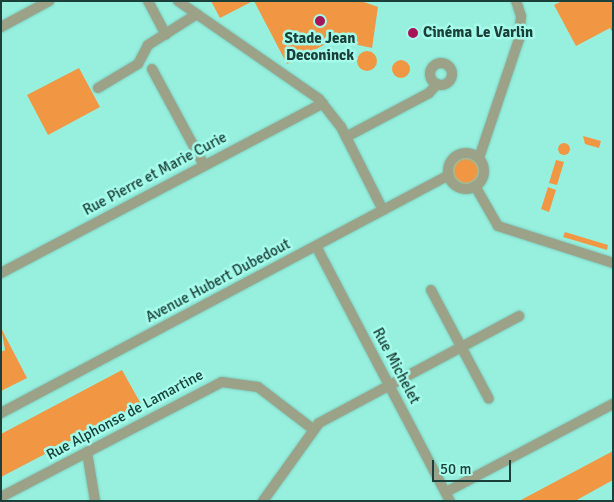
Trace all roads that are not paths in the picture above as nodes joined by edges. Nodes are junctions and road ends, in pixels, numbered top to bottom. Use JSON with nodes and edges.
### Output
{"nodes":[{"id":1,"x":49,"y":1,"type":"edge"},
{"id":2,"x":148,"y":1,"type":"edge"},
{"id":3,"x":178,"y":1,"type":"edge"},
{"id":4,"x":516,"y":1,"type":"edge"},
{"id":5,"x":197,"y":14,"type":"junction"},
{"id":6,"x":1,"y":27,"type":"edge"},
{"id":7,"x":166,"y":35,"type":"junction"},
{"id":8,"x":152,"y":69,"type":"dead end"},
{"id":9,"x":437,"y":84,"type":"dead end"},
{"id":10,"x":98,"y":88,"type":"dead end"},
{"id":11,"x":323,"y":103,"type":"junction"},
{"id":12,"x":346,"y":137,"type":"junction"},
{"id":13,"x":479,"y":158,"type":"junction"},
{"id":14,"x":204,"y":165,"type":"junction"},
{"id":15,"x":449,"y":175,"type":"junction"},
{"id":16,"x":475,"y":186,"type":"junction"},
{"id":17,"x":383,"y":210,"type":"junction"},
{"id":18,"x":316,"y":246,"type":"junction"},
{"id":19,"x":613,"y":263,"type":"edge"},
{"id":20,"x":1,"y":273,"type":"edge"},
{"id":21,"x":431,"y":290,"type":"dead end"},
{"id":22,"x":520,"y":316,"type":"dead end"},
{"id":23,"x":461,"y":346,"type":"junction"},
{"id":24,"x":389,"y":384,"type":"junction"},
{"id":25,"x":489,"y":399,"type":"dead end"},
{"id":26,"x":613,"y":404,"type":"edge"},
{"id":27,"x":1,"y":413,"type":"edge"},
{"id":28,"x":313,"y":429,"type":"junction"},
{"id":29,"x":87,"y":452,"type":"junction"},
{"id":30,"x":448,"y":496,"type":"edge"},
{"id":31,"x":1,"y":497,"type":"edge"},
{"id":32,"x":95,"y":501,"type":"edge"},
{"id":33,"x":263,"y":501,"type":"edge"}],
"edges":[{"from":1,"to":6,"type":"street"},
{"from":2,"to":7,"type":"street"},
{"from":3,"to":5,"type":"street"},
{"from":4,"to":13,"type":"street"},
{"from":5,"to":7,"type":"street"},
{"from":5,"to":11,"type":"street"},
{"from":7,"to":10,"type":"street"},
{"from":8,"to":14,"type":"street"},
{"from":9,"to":12,"type":"street"},
{"from":11,"to":12,"type":"street"},
{"from":11,"to":14,"type":"street","name":"Rue Pierre et Marie Curie"},
{"from":12,"to":17,"type":"street"},
{"from":13,"to":15,"type":"street"},
{"from":13,"to":16,"type":"street"},
{"from":14,"to":20,"type":"street","name":"Rue Pierre et Marie Curie"},
{"from":15,"to":16,"type":"street"},
{"from":15,"to":17,"type":"street","name":"Avenue Hubert Dubedout"},
{"from":16,"to":19,"type":"street"},
{"from":17,"to":18,"type":"street","name":"Avenue Hubert Dubedout"},
{"from":18,"to":24,"type":"street","name":"Rue Michelet"},
{"from":18,"to":27,"type":"street","name":"Avenue Hubert Dubedout"},
{"from":21,"to":23,"type":"street"},
{"from":22,"to":23,"type":"street"},
{"from":23,"to":24,"type":"street"},
{"from":23,"to":25,"type":"street"},
{"from":24,"to":28,"type":"street"},
{"from":24,"to":30,"type":"street","name":"Rue Michelet"},
{"from":26,"to":30,"type":"street"},
{"from":28,"to":29,"type":"street","name":"Rue Alphonse de Lamartine"},
{"from":28,"to":33,"type":"street"},
{"from":29,"to":31,"type":"street","name":"Rue Alphonse de Lamartine"},
{"from":29,"to":32,"type":"street"}]}
